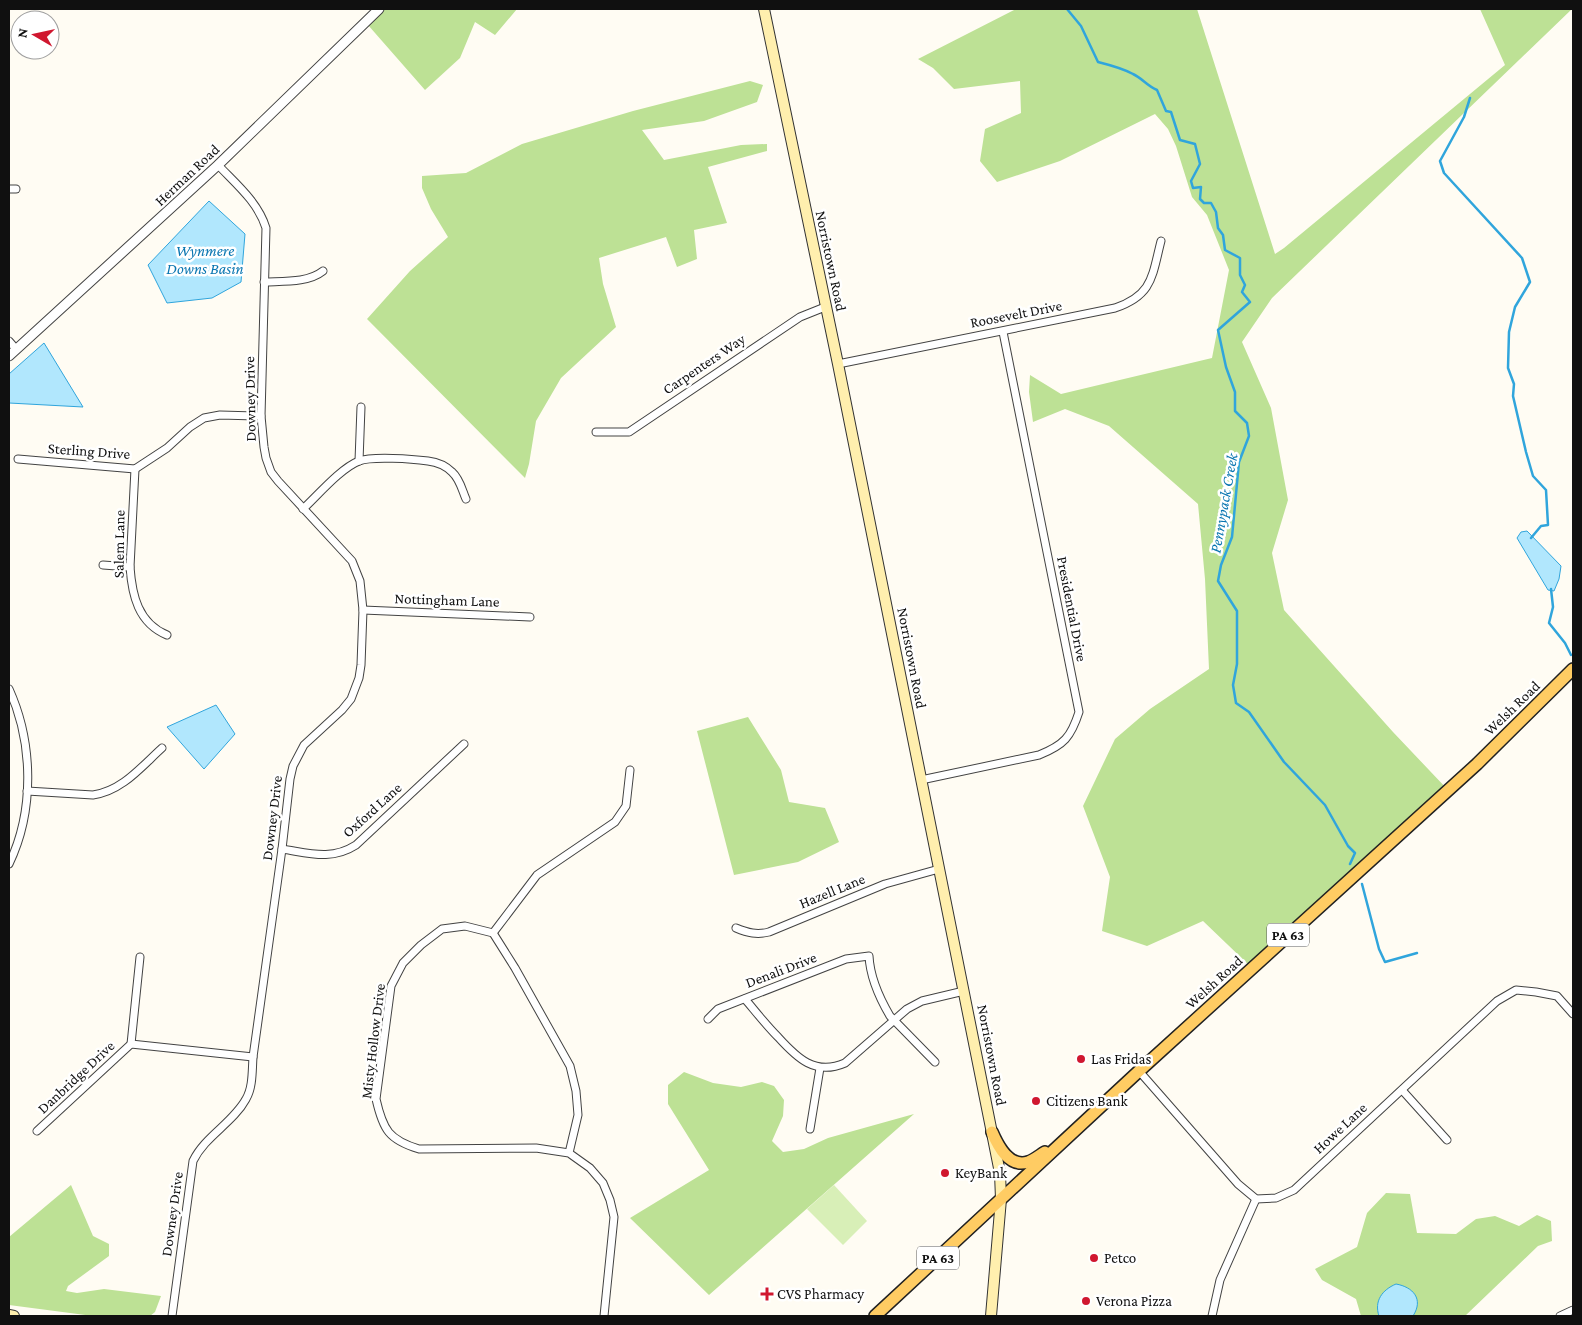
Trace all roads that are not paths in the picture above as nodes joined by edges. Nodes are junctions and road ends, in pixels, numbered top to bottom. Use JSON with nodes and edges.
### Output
{"nodes":[{"id":1,"x":379,"y":9,"type":"edge"},
{"id":2,"x":764,"y":9,"type":"edge"},
{"id":3,"x":218,"y":165,"type":"junction"},
{"id":4,"x":1161,"y":241,"type":"dead end"},
{"id":5,"x":323,"y":271,"type":"dead end"},
{"id":6,"x":264,"y":282,"type":"junction"},
{"id":7,"x":825,"y":307,"type":"junction"},
{"id":8,"x":1002,"y":332,"type":"junction"},
{"id":9,"x":9,"y":341,"type":"edge"},
{"id":10,"x":16,"y":349,"type":"junction"},
{"id":11,"x":9,"y":356,"type":"edge"},
{"id":12,"x":838,"y":364,"type":"junction"},
{"id":13,"x":361,"y":407,"type":"dead end"},
{"id":14,"x":261,"y":416,"type":"junction"},
{"id":15,"x":596,"y":432,"type":"dead end"},
{"id":16,"x":18,"y":459,"type":"dead end"},
{"id":17,"x":359,"y":461,"type":"junction"},
{"id":18,"x":135,"y":469,"type":"junction"},
{"id":19,"x":466,"y":499,"type":"dead end"},
{"id":20,"x":303,"y":509,"type":"junction"},
{"id":21,"x":103,"y":565,"type":"dead end"},
{"id":22,"x":130,"y":567,"type":"junction"},
{"id":23,"x":363,"y":610,"type":"junction"},
{"id":24,"x":530,"y":617,"type":"dead end"},
{"id":25,"x":167,"y":634,"type":"dead end"},
{"id":26,"x":1573,"y":671,"type":"edge"},
{"id":27,"x":9,"y":689,"type":"edge"},
{"id":28,"x":464,"y":744,"type":"dead end"},
{"id":29,"x":162,"y":748,"type":"dead end"},
{"id":30,"x":630,"y":770,"type":"dead end"},
{"id":31,"x":921,"y":780,"type":"junction"},
{"id":32,"x":26,"y":791,"type":"junction"},
{"id":33,"x":282,"y":849,"type":"junction"},
{"id":34,"x":9,"y":864,"type":"edge"},
{"id":35,"x":939,"y":869,"type":"junction"},
{"id":36,"x":736,"y":928,"type":"dead end"},
{"id":37,"x":493,"y":934,"type":"junction"},
{"id":38,"x":140,"y":957,"type":"dead end"},
{"id":39,"x":964,"y":991,"type":"junction"},
{"id":40,"x":745,"y":999,"type":"junction"},
{"id":41,"x":1573,"y":1014,"type":"edge"},
{"id":42,"x":708,"y":1019,"type":"dead end"},
{"id":43,"x":894,"y":1020,"type":"junction"},
{"id":44,"x":131,"y":1044,"type":"junction"},
{"id":45,"x":253,"y":1057,"type":"junction"},
{"id":46,"x":935,"y":1062,"type":"dead end"},
{"id":47,"x":820,"y":1068,"type":"junction"},
{"id":48,"x":1139,"y":1071,"type":"junction"},
{"id":49,"x":1402,"y":1090,"type":"junction"},
{"id":50,"x":1079,"y":1127,"type":"junction"},
{"id":51,"x":810,"y":1129,"type":"dead end"},
{"id":52,"x":37,"y":1131,"type":"dead end"},
{"id":53,"x":992,"y":1132,"type":"junction"},
{"id":54,"x":1447,"y":1140,"type":"dead end"},
{"id":55,"x":569,"y":1153,"type":"junction"},
{"id":56,"x":1256,"y":1199,"type":"junction"},
{"id":57,"x":1002,"y":1200,"type":"junction"},
{"id":58,"x":1573,"y":1310,"type":"edge"},
{"id":59,"x":9,"y":1315,"type":"edge"},
{"id":60,"x":14,"y":1316,"type":"edge"},
{"id":61,"x":172,"y":1316,"type":"edge"},
{"id":62,"x":604,"y":1316,"type":"edge"},
{"id":63,"x":875,"y":1316,"type":"edge"},
{"id":64,"x":991,"y":1316,"type":"edge"},
{"id":65,"x":1212,"y":1316,"type":"edge"},
{"id":66,"x":1560,"y":1316,"type":"edge"}],
"edges":[{"from":1,"to":3,"type":"street","name":"Herman Road"},
{"from":2,"to":7,"type":"main road","name":"Norristown Road"},
{"from":3,"to":6,"type":"street","name":"Downey Drive"},
{"from":3,"to":10,"type":"street","name":"Herman Road"},
{"from":4,"to":8,"type":"street","name":"Roosevelt Drive"},
{"from":5,"to":6,"type":"street"},
{"from":6,"to":14,"type":"street","name":"Downey Drive"},
{"from":7,"to":12,"type":"main road","name":"Norristown Road"},
{"from":7,"to":15,"type":"street","name":"Carpenters Way"},
{"from":8,"to":12,"type":"street","name":"Roosevelt Drive"},
{"from":8,"to":31,"type":"street","name":"Presidential Drive"},
{"from":9,"to":10,"type":"street"},
{"from":10,"to":11,"type":"street","name":"Herman Road"},
{"from":12,"to":31,"type":"main road","name":"Norristown Road"},
{"from":13,"to":17,"type":"street"},
{"from":14,"to":18,"type":"street","name":"Sterling Drive"},
{"from":14,"to":20,"type":"street","name":"Downey Drive"},
{"from":16,"to":18,"type":"street","name":"Sterling Drive"},
{"from":17,"to":19,"type":"street"},
{"from":17,"to":20,"type":"street"},
{"from":18,"to":22,"type":"street","name":"Salem Lane"},
{"from":20,"to":23,"type":"street","name":"Downey Drive"},
{"from":21,"to":22,"type":"street"},
{"from":22,"to":25,"type":"street","name":"Salem Lane"},
{"from":23,"to":24,"type":"street","name":"Nottingham Lane"},
{"from":23,"to":33,"type":"street","name":"Downey Drive"},
{"from":26,"to":48,"type":"main road","name":"Welsh Road","number":"PA 63"},
{"from":27,"to":32,"type":"street"},
{"from":28,"to":33,"type":"street","name":"Oxford Lane"},
{"from":29,"to":32,"type":"street"},
{"from":30,"to":37,"type":"street"},
{"from":31,"to":35,"type":"main road","name":"Norristown Road"},
{"from":32,"to":34,"type":"street"},
{"from":33,"to":45,"type":"street","name":"Downey Drive"},
{"from":35,"to":36,"type":"street","name":"Hazell Lane"},
{"from":35,"to":39,"type":"main road","name":"Norristown Road"},
{"from":37,"to":55,"type":"street"},
{"from":37,"to":55,"type":"street","name":"Misty Hollow Drive"},
{"from":38,"to":44,"type":"street"},
{"from":39,"to":43,"type":"street"},
{"from":39,"to":53,"type":"main road","name":"Norristown Road"},
{"from":40,"to":42,"type":"street","name":"Denali Drive"},
{"from":40,"to":43,"type":"street","name":"Denali Drive"},
{"from":40,"to":47,"type":"street"},
{"from":41,"to":49,"type":"street","name":"Howe Lane"},
{"from":43,"to":46,"type":"street"},
{"from":43,"to":47,"type":"street"},
{"from":44,"to":45,"type":"street","name":"Danbridge Drive"},
{"from":44,"to":52,"type":"street","name":"Danbridge Drive"},
{"from":45,"to":61,"type":"street","name":"Downey Drive"},
{"from":47,"to":51,"type":"street"},
{"from":48,"to":50,"type":"main road","name":"Welsh Road","number":"PA 63"},
{"from":48,"to":56,"type":"street"},
{"from":49,"to":54,"type":"street"},
{"from":49,"to":56,"type":"street","name":"Howe Lane"},
{"from":50,"to":53,"type":"main road"},
{"from":50,"to":57,"type":"main road","name":"Welsh Road","number":"PA 63"},
{"from":53,"to":57,"type":"main road","name":"Norristown Road"},
{"from":55,"to":62,"type":"street","name":"Misty Hollow Drive"},
{"from":56,"to":65,"type":"street"},
{"from":57,"to":63,"type":"main road","name":"Welsh Road","number":"PA 63"},
{"from":57,"to":64,"type":"main road","name":"Norristown Road"},
{"from":58,"to":66,"type":"street"},
{"from":59,"to":60,"type":"main road"}]}
